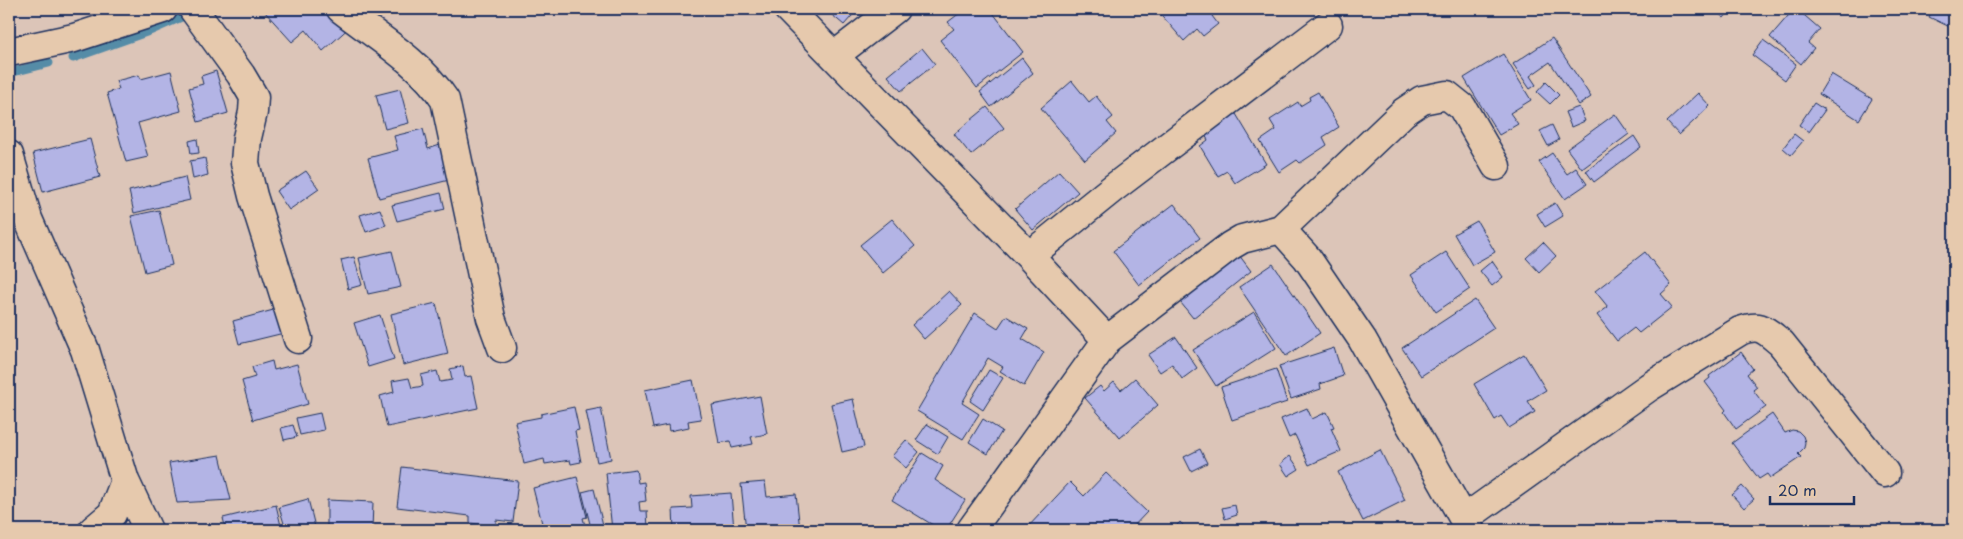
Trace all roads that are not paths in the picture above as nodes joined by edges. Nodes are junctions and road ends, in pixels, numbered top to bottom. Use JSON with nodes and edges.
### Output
{"nodes":[{"id":1,"x":163,"y":9,"type":"edge"},
{"id":2,"x":193,"y":9,"type":"edge"},
{"id":3,"x":341,"y":9,"type":"edge"},
{"id":4,"x":788,"y":9,"type":"edge"},
{"id":5,"x":895,"y":9,"type":"edge"},
{"id":6,"x":1328,"y":25,"type":"dead end"},
{"id":7,"x":9,"y":52,"type":"edge"},
{"id":8,"x":834,"y":56,"type":"junction"},
{"id":9,"x":9,"y":155,"type":"edge"},
{"id":10,"x":1496,"y":166,"type":"dead end"},
{"id":11,"x":1281,"y":228,"type":"junction"},
{"id":12,"x":1029,"y":256,"type":"junction"},
{"id":13,"x":298,"y":339,"type":"dead end"},
{"id":14,"x":1107,"y":340,"type":"junction"},
{"id":15,"x":502,"y":348,"type":"dead end"},
{"id":16,"x":1884,"y":473,"type":"dead end"},
{"id":17,"x":125,"y":481,"type":"junction"},
{"id":18,"x":1467,"y":524,"type":"edge"},
{"id":19,"x":93,"y":530,"type":"edge"},
{"id":20,"x":148,"y":530,"type":"edge"},
{"id":21,"x":971,"y":530,"type":"edge"}],
"edges":[{"from":1,"to":7,"type":"street"},
{"from":2,"to":13,"type":"street"},
{"from":3,"to":15,"type":"street"},
{"from":4,"to":8,"type":"street"},
{"from":5,"to":8,"type":"street"},
{"from":6,"to":12,"type":"street"},
{"from":8,"to":12,"type":"street"},
{"from":9,"to":17,"type":"street"},
{"from":10,"to":11,"type":"street"},
{"from":11,"to":14,"type":"street"},
{"from":11,"to":18,"type":"street"},
{"from":12,"to":14,"type":"street"},
{"from":14,"to":21,"type":"street"},
{"from":16,"to":18,"type":"street"},
{"from":17,"to":19,"type":"street"},
{"from":17,"to":20,"type":"street"}]}
